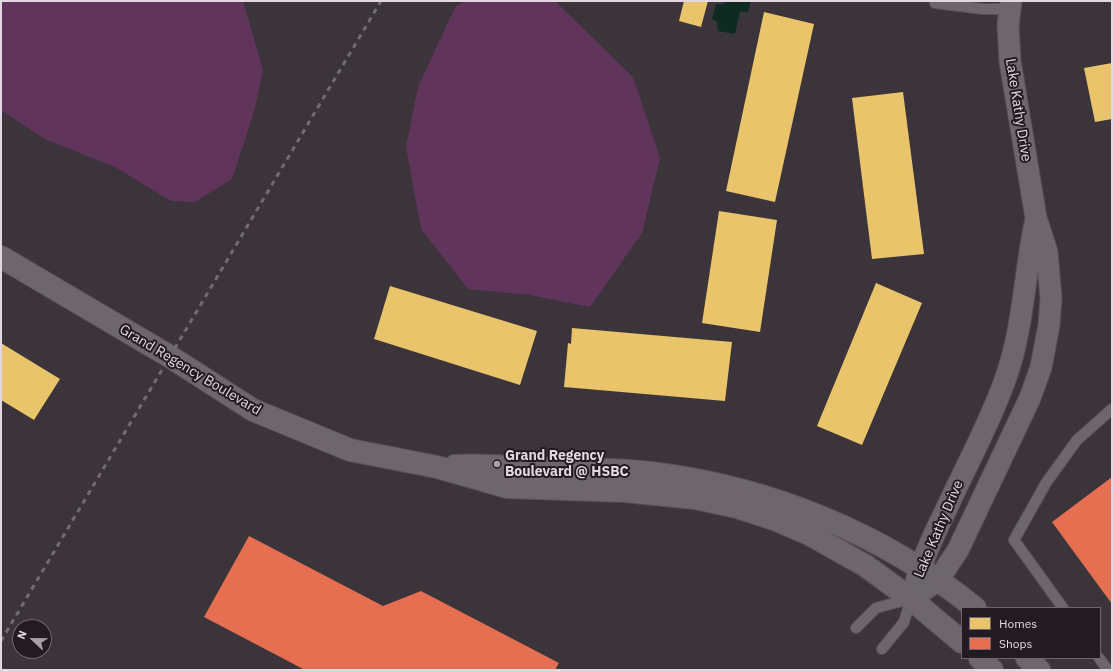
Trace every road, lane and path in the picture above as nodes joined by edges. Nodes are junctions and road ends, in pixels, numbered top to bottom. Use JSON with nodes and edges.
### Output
{"nodes":[{"id":1,"x":935,"y":3,"type":"dead end"},
{"id":2,"x":1010,"y":5,"type":"edge"},
{"id":3,"x":1036,"y":218,"type":"junction"},
{"id":4,"x":1,"y":257,"type":"edge"},
{"id":5,"x":1112,"y":409,"type":"edge"},
{"id":6,"x":437,"y":467,"type":"junction"},
{"id":7,"x":920,"y":568,"type":"junction"},
{"id":8,"x":938,"y":580,"type":"junction"},
{"id":9,"x":911,"y":599,"type":"junction"},
{"id":10,"x":974,"y":607,"type":"edge"},
{"id":11,"x":1062,"y":607,"type":"edge"},
{"id":12,"x":856,"y":628,"type":"dead end"},
{"id":13,"x":961,"y":641,"type":"edge"},
{"id":14,"x":882,"y":649,"type":"dead end"},
{"id":15,"x":981,"y":659,"type":"edge"},
{"id":16,"x":1028,"y":659,"type":"edge"},
{"id":17,"x":1100,"y":659,"type":"edge"},
{"id":18,"x":992,"y":670,"type":"edge"},
{"id":19,"x":1039,"y":670,"type":"edge"},
{"id":20,"x":1108,"y":670,"type":"edge"}],
"edges":[{"from":1,"to":2,"type":"lane"},
{"from":2,"to":3,"type":"street","name":"Lake Kathy Drive"},
{"from":3,"to":7,"type":"street","name":"Lake Kathy Drive"},
{"from":3,"to":8,"type":"street","name":"Lake Kathy Drive"},
{"from":4,"to":6,"type":"street","name":"Grand Regency Boulevard"},
{"from":5,"to":11,"type":"lane"},
{"from":6,"to":7,"type":"street","name":"Grand Regency Boulevard"},
{"from":6,"to":9,"type":"street","name":"Grand Regency Boulevard"},
{"from":7,"to":8,"type":"street","name":"Grand Regency Boulevard"},
{"from":7,"to":9,"type":"street","name":"Lake Kathy Drive"},
{"from":8,"to":9,"type":"street","name":"Lake Kathy Drive"},
{"from":8,"to":10,"type":"street","name":"Grand Regency Boulevard"},
{"from":9,"to":12,"type":"lane"},
{"from":9,"to":13,"type":"street","name":"Grand Regency Boulevard"},
{"from":9,"to":14,"type":"lane"},
{"from":15,"to":18,"type":"street"},
{"from":16,"to":19,"type":"street"},
{"from":17,"to":20,"type":"lane"}]}
